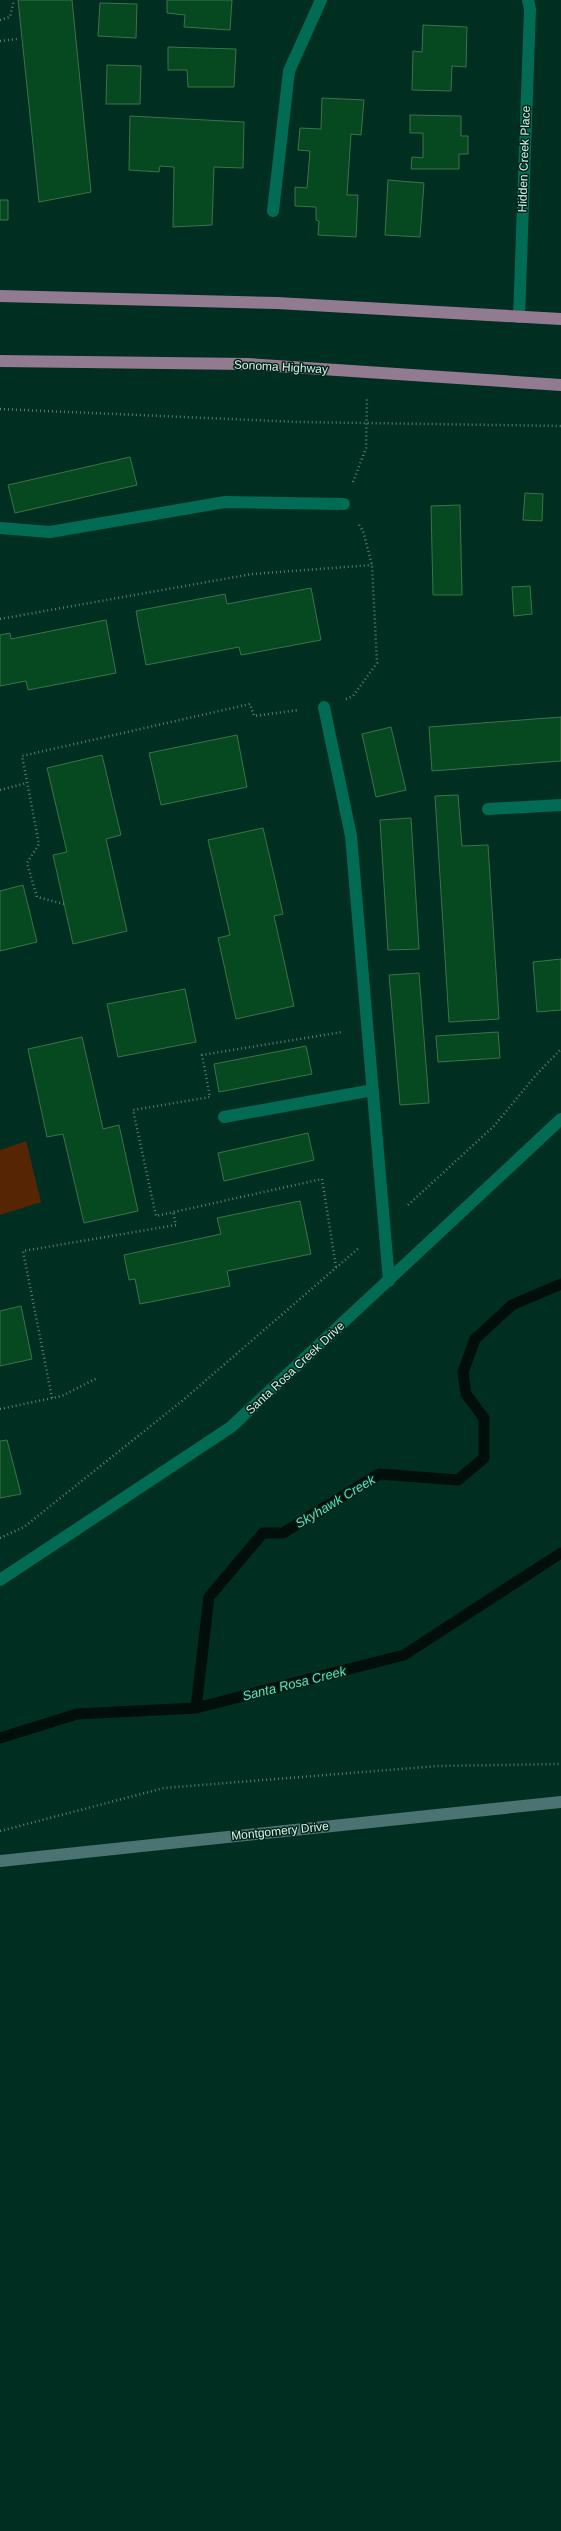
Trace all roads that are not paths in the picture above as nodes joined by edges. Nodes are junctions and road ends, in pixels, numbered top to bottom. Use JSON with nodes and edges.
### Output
{"nodes":[{"id":1,"x":321,"y":0,"type":"edge"},
{"id":2,"x":528,"y":0,"type":"edge"},
{"id":3,"x":273,"y":211,"type":"dead end"},
{"id":4,"x":0,"y":296,"type":"edge"},
{"id":5,"x":518,"y":317,"type":"junction"},
{"id":6,"x":561,"y":320,"type":"edge"},
{"id":7,"x":0,"y":361,"type":"edge"},
{"id":8,"x":561,"y":385,"type":"edge"},
{"id":9,"x":344,"y":504,"type":"road end"},
{"id":10,"x":0,"y":528,"type":"edge"},
{"id":11,"x":324,"y":707,"type":"road end"},
{"id":12,"x":561,"y":805,"type":"edge"},
{"id":13,"x":488,"y":810,"type":"dead end"},
{"id":14,"x":373,"y":1090,"type":"junction"},
{"id":15,"x":224,"y":1117,"type":"dead end"},
{"id":16,"x":561,"y":1119,"type":"edge"},
{"id":17,"x":389,"y":1281,"type":"junction"},
{"id":18,"x":0,"y":1580,"type":"edge"},
{"id":19,"x":561,"y":1802,"type":"edge"},
{"id":20,"x":0,"y":1861,"type":"edge"}],
"edges":[{"from":1,"to":3,"type":"street"},
{"from":2,"to":5,"type":"street","name":"Hidden Creek Place"},
{"from":4,"to":5,"type":"main road"},
{"from":5,"to":6,"type":"main road"},
{"from":7,"to":8,"type":"main road","name":"Sonoma Highway"},
{"from":9,"to":10,"type":"street"},
{"from":11,"to":14,"type":"street"},
{"from":12,"to":13,"type":"street"},
{"from":14,"to":15,"type":"street"},
{"from":14,"to":17,"type":"street"},
{"from":16,"to":17,"type":"street","name":"Santa Rosa Creek Drive"},
{"from":17,"to":18,"type":"street","name":"Santa Rosa Creek Drive"},
{"from":19,"to":20,"type":"street","name":"Montgomery Drive"}]}
